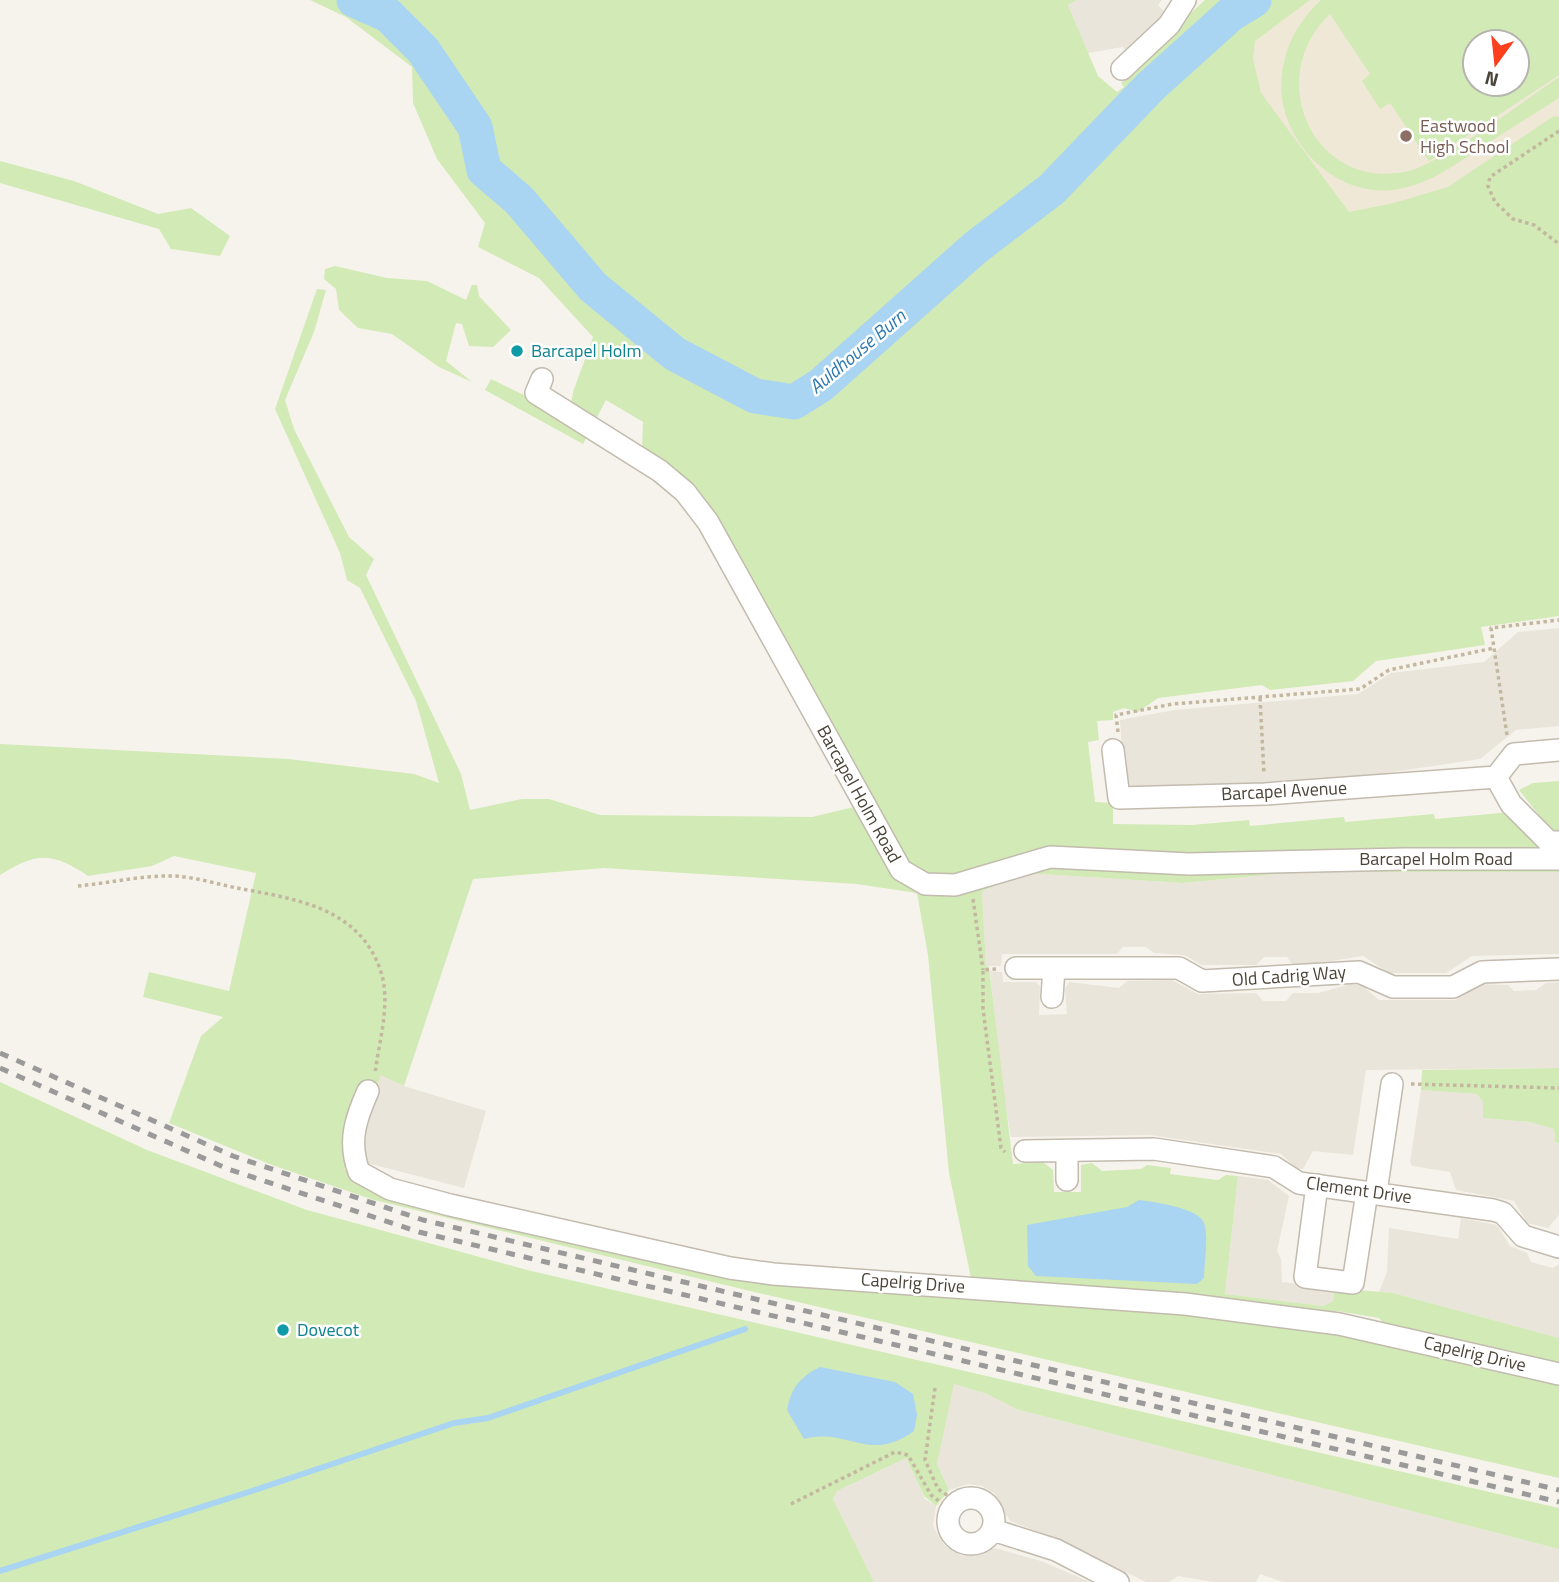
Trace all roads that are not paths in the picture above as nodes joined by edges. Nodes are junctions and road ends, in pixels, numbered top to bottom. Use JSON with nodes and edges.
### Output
{"nodes":[{"id":1,"x":1185,"y":0,"type":"edge"},
{"id":2,"x":1122,"y":69,"type":"dead end"},
{"id":3,"x":542,"y":379,"type":"dead end"},
{"id":4,"x":1112,"y":750,"type":"road end"},
{"id":5,"x":1559,"y":750,"type":"edge"},
{"id":6,"x":1496,"y":777,"type":"junction"},
{"id":7,"x":1559,"y":842,"type":"edge"},
{"id":8,"x":1559,"y":859,"type":"edge"},
{"id":9,"x":1016,"y":968,"type":"road end"},
{"id":10,"x":1054,"y":968,"type":"junction"},
{"id":11,"x":1559,"y":970,"type":"edge"},
{"id":12,"x":1052,"y":997,"type":"dead end"},
{"id":13,"x":1392,"y":1084,"type":"road end"},
{"id":14,"x":368,"y":1091,"type":"road end"},
{"id":15,"x":1025,"y":1151,"type":"dead end"},
{"id":16,"x":1067,"y":1151,"type":"junction"},
{"id":17,"x":1067,"y":1180,"type":"dead end"},
{"id":18,"x":1317,"y":1185,"type":"junction"},
{"id":19,"x":1371,"y":1192,"type":"junction"},
{"id":20,"x":1559,"y":1247,"type":"edge"},
{"id":21,"x":1559,"y":1374,"type":"edge"},
{"id":22,"x":993,"y":1530,"type":"junction"},
{"id":23,"x":1118,"y":1582,"type":"edge"}],
"edges":[{"from":1,"to":2,"type":"street"},
{"from":3,"to":8,"type":"street","name":"Barcapel Holm Road"},
{"from":4,"to":6,"type":"street","name":"Barcapel Avenue"},
{"from":5,"to":6,"type":"street"},
{"from":6,"to":7,"type":"street"},
{"from":9,"to":10,"type":"street","name":"Old Cadrig Way"},
{"from":10,"to":11,"type":"street","name":"Old Cadrig Way"},
{"from":10,"to":12,"type":"street"},
{"from":13,"to":19,"type":"street"},
{"from":14,"to":21,"type":"street","name":"Capelrig Drive"},
{"from":15,"to":16,"type":"street","name":"Clement Drive"},
{"from":16,"to":17,"type":"street"},
{"from":16,"to":18,"type":"street","name":"Clement Drive"},
{"from":18,"to":19,"type":"street","name":"Clement Drive"},
{"from":18,"to":19,"type":"street"},
{"from":19,"to":20,"type":"street","name":"Clement Drive"},
{"from":22,"to":22,"type":"street"},
{"from":22,"to":23,"type":"street"}]}
